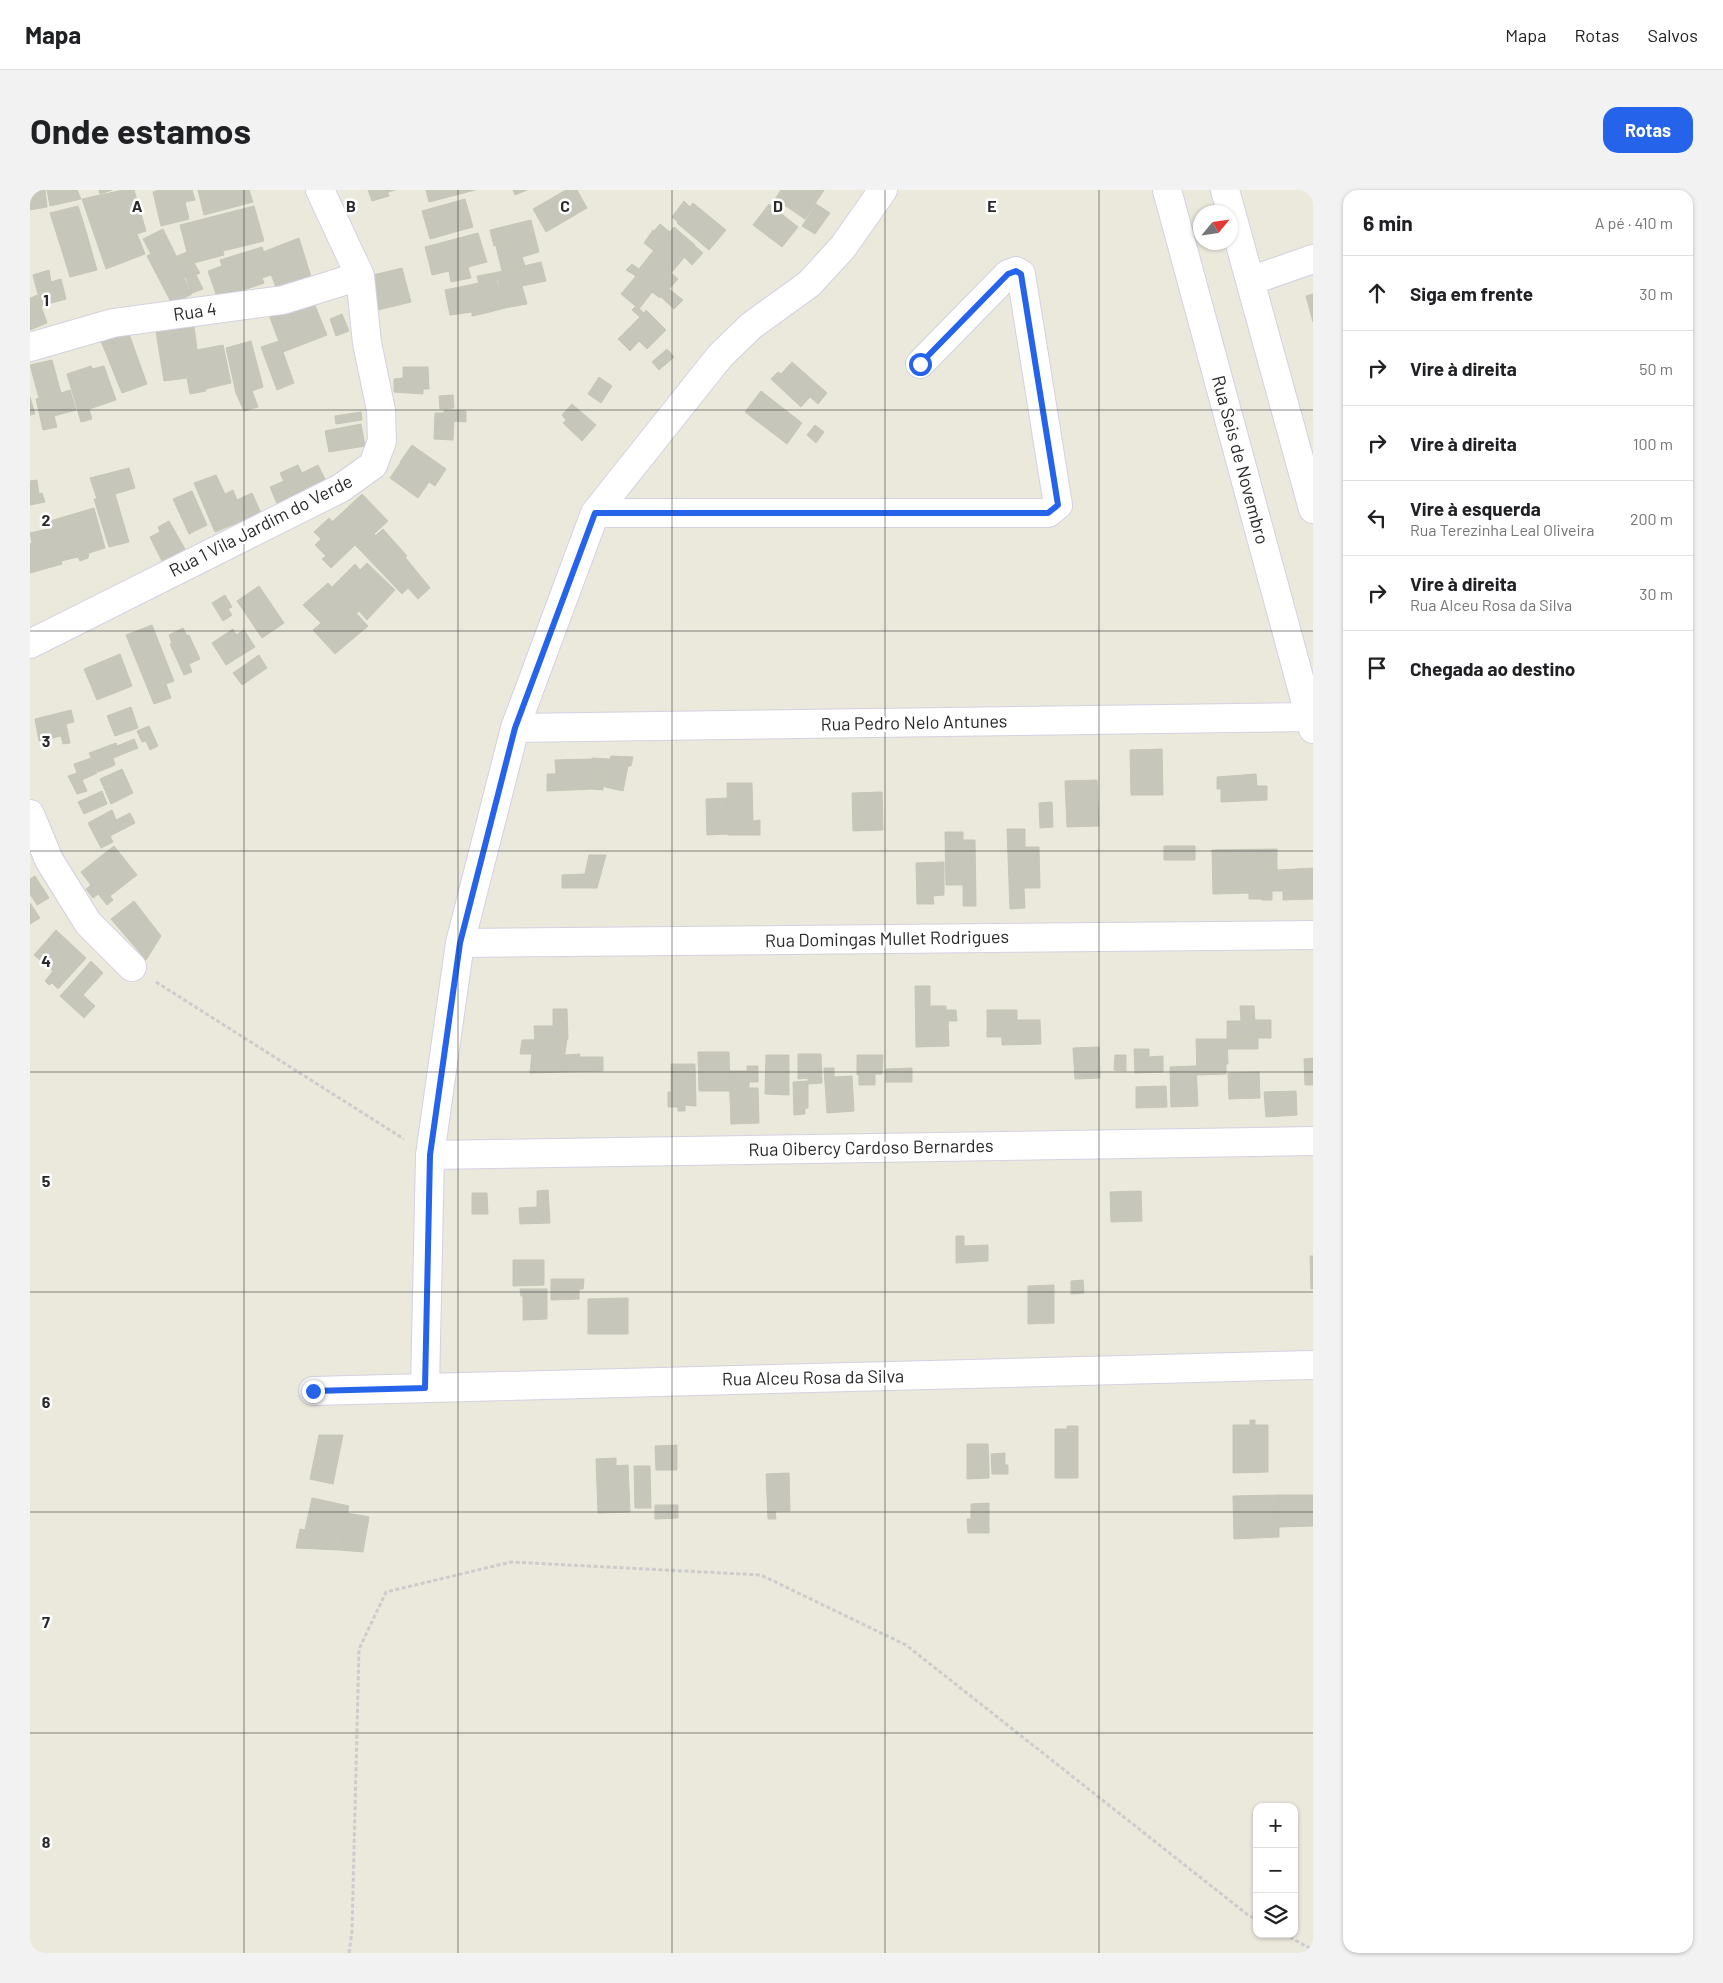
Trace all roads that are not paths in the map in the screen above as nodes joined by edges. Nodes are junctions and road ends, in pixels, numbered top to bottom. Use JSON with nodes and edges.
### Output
{"nodes":[{"id":1,"x":320,"y":190,"type":"edge"},
{"id":2,"x":883,"y":190,"type":"edge"},
{"id":3,"x":1167,"y":190,"type":"edge"},
{"id":4,"x":1225,"y":190,"type":"edge"},
{"id":5,"x":1313,"y":259,"type":"edge"},
{"id":6,"x":360,"y":276,"type":"junction"},
{"id":7,"x":1250,"y":281,"type":"junction"},
{"id":8,"x":30,"y":347,"type":"edge"},
{"id":9,"x":920,"y":364,"type":"dead end"},
{"id":10,"x":1312,"y":502,"type":"edge"},
{"id":11,"x":595,"y":513,"type":"junction"},
{"id":12,"x":30,"y":643,"type":"edge"},
{"id":13,"x":1312,"y":721,"type":"edge"},
{"id":14,"x":515,"y":728,"type":"junction"},
{"id":15,"x":30,"y":814,"type":"edge"},
{"id":16,"x":1313,"y":935,"type":"edge"},
{"id":17,"x":460,"y":943,"type":"junction"},
{"id":18,"x":132,"y":967,"type":"road end"},
{"id":19,"x":1313,"y":1141,"type":"edge"},
{"id":20,"x":430,"y":1155,"type":"junction"},
{"id":21,"x":1313,"y":1365,"type":"edge"},
{"id":22,"x":425,"y":1388,"type":"junction"},
{"id":23,"x":313,"y":1391,"type":"dead end"}],
"edges":[{"from":1,"to":6,"type":"street","name":"Rua 1 Vila Jardim do Verde"},
{"from":2,"to":11,"type":"street"},
{"from":3,"to":13,"type":"street","name":"Rua Seis de Novembro"},
{"from":4,"to":7,"type":"street"},
{"from":5,"to":7,"type":"street"},
{"from":6,"to":8,"type":"street","name":"Rua 4"},
{"from":6,"to":12,"type":"street","name":"Rua 1 Vila Jardim do Verde"},
{"from":7,"to":10,"type":"street"},
{"from":9,"to":11,"type":"street"},
{"from":11,"to":14,"type":"street"},
{"from":13,"to":14,"type":"street","name":"Rua Pedro Nelo Antunes"},
{"from":14,"to":17,"type":"street"},
{"from":15,"to":18,"type":"street"},
{"from":16,"to":17,"type":"street","name":"Rua Domingas Mullet Rodrigues"},
{"from":17,"to":20,"type":"street"},
{"from":19,"to":20,"type":"street","name":"Rua Oibercy Cardoso Bernardes"},
{"from":20,"to":22,"type":"street"},
{"from":21,"to":22,"type":"street","name":"Rua Alceu Rosa da Silva"},
{"from":22,"to":23,"type":"street","name":"Rua Alceu Rosa da Silva"}]}
